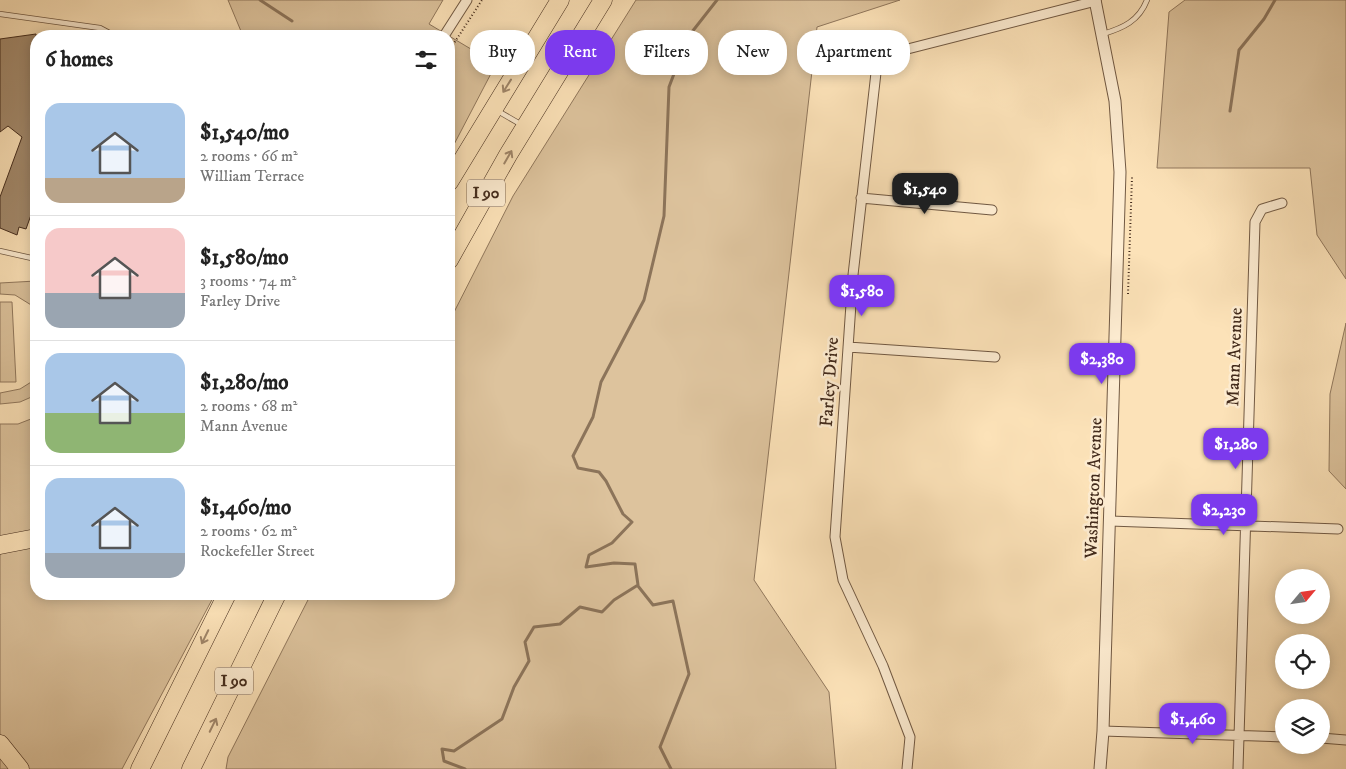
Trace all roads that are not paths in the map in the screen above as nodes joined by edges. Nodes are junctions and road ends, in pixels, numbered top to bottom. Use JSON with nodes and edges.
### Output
{"nodes":[{"id":1,"x":467,"y":0,"type":"edge"},
{"id":2,"x":560,"y":0,"type":"edge"},
{"id":3,"x":603,"y":0,"type":"edge"},
{"id":4,"x":1096,"y":0,"type":"edge"},
{"id":5,"x":1146,"y":0,"type":"edge"},
{"id":6,"x":0,"y":14,"type":"edge"},
{"id":7,"x":104,"y":30,"type":"edge"},
{"id":8,"x":448,"y":30,"type":"edge"},
{"id":9,"x":1103,"y":34,"type":"junction"},
{"id":10,"x":493,"y":108,"type":"junction"},
{"id":11,"x":525,"y":127,"type":"junction"},
{"id":12,"x":455,"y":172,"type":"edge"},
{"id":13,"x":861,"y":198,"type":"junction"},
{"id":14,"x":1282,"y":203,"type":"dead end"},
{"id":15,"x":992,"y":210,"type":"dead end"},
{"id":16,"x":455,"y":250,"type":"edge"},
{"id":17,"x":0,"y":251,"type":"edge"},
{"id":18,"x":30,"y":258,"type":"edge"},
{"id":19,"x":848,"y":347,"type":"junction"},
{"id":20,"x":995,"y":356,"type":"dead end"},
{"id":21,"x":1110,"y":521,"type":"junction"},
{"id":22,"x":1247,"y":525,"type":"junction"},
{"id":23,"x":1338,"y":529,"type":"dead end"},
{"id":24,"x":30,"y":539,"type":"edge"},
{"id":25,"x":0,"y":545,"type":"edge"},
{"id":26,"x":224,"y":600,"type":"edge"},
{"id":27,"x":274,"y":600,"type":"edge"},
{"id":28,"x":1103,"y":731,"type":"junction"},
{"id":29,"x":1240,"y":734,"type":"junction"},
{"id":30,"x":1275,"y":736,"type":"edge"},
{"id":31,"x":1330,"y":739,"type":"edge"},
{"id":32,"x":1346,"y":740,"type":"edge"},
{"id":33,"x":0,"y":744,"type":"edge"},
{"id":34,"x":20,"y":769,"type":"edge"},
{"id":35,"x":140,"y":769,"type":"edge"},
{"id":36,"x":191,"y":769,"type":"edge"},
{"id":37,"x":907,"y":769,"type":"edge"},
{"id":38,"x":1100,"y":769,"type":"edge"},
{"id":39,"x":1238,"y":769,"type":"edge"}],
"edges":[{"from":1,"to":8,"type":"street"},
{"from":2,"to":10,"type":"highway","number":"I 90","one_way":true},
{"from":3,"to":11,"type":"highway","number":"I 90"},
{"from":4,"to":9,"type":"street","name":"Washington Avenue"},
{"from":4,"to":13,"type":"street","name":"Farley Drive"},
{"from":5,"to":9,"type":"lane"},
{"from":6,"to":7,"type":"lane"},
{"from":9,"to":21,"type":"street","name":"Washington Avenue"},
{"from":10,"to":11,"type":"lane"},
{"from":10,"to":12,"type":"highway","number":"I 90"},
{"from":16,"to":11,"type":"highway","number":"I 90","one_way":true},
{"from":13,"to":15,"type":"street"},
{"from":13,"to":19,"type":"street","name":"Farley Drive"},
{"from":14,"to":22,"type":"street","name":"Mann Avenue"},
{"from":17,"to":18,"type":"lane"},
{"from":19,"to":20,"type":"street"},
{"from":19,"to":37,"type":"street","name":"Farley Drive"},
{"from":21,"to":22,"type":"street"},
{"from":21,"to":28,"type":"street","name":"Washington Avenue"},
{"from":22,"to":23,"type":"street"},
{"from":22,"to":29,"type":"street","name":"Mann Avenue"},
{"from":24,"to":25,"type":"highway"},
{"from":26,"to":35,"type":"highway","number":"I 90","one_way":true},
{"from":36,"to":27,"type":"highway","number":"I 90","one_way":true},
{"from":28,"to":29,"type":"street"},
{"from":28,"to":38,"type":"street","name":"Washington Avenue"},
{"from":29,"to":30,"type":"street"},
{"from":29,"to":39,"type":"street","name":"Mann Avenue"},
{"from":31,"to":32,"type":"street"},
{"from":33,"to":34,"type":"highway"}]}
